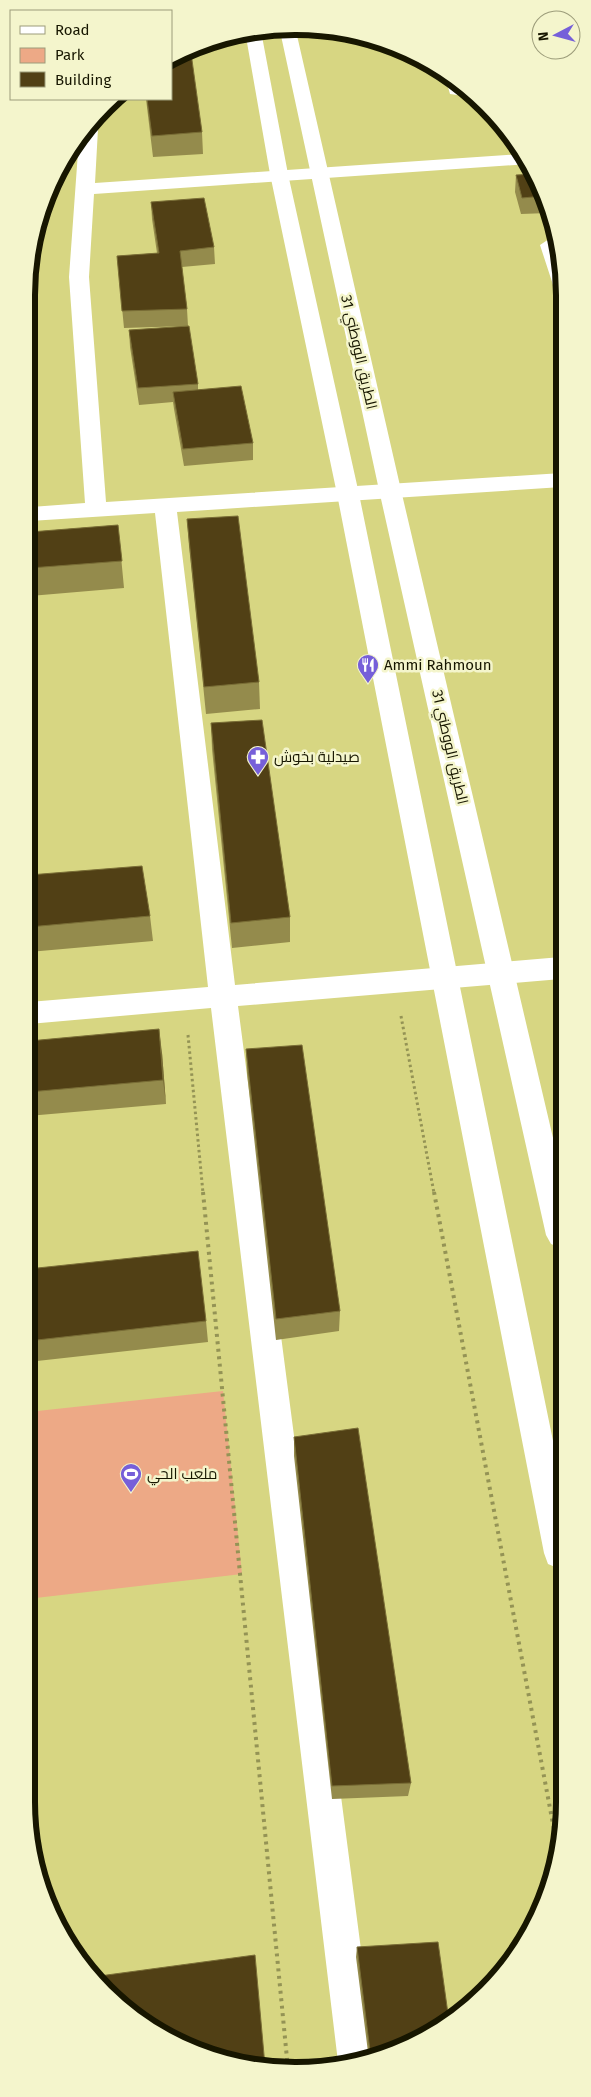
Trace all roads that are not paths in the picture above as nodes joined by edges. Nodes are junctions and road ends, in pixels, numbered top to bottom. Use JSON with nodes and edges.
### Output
{"nodes":[{"id":1,"x":289,"y":35,"type":"edge"},
{"id":2,"x":254,"y":38,"type":"edge"},
{"id":3,"x":88,"y":138,"type":"edge"},
{"id":4,"x":517,"y":160,"type":"edge"},
{"id":5,"x":318,"y":172,"type":"junction"},
{"id":6,"x":279,"y":174,"type":"junction"},
{"id":7,"x":85,"y":189,"type":"junction"},
{"id":8,"x":550,"y":242,"type":"edge"},
{"id":9,"x":554,"y":269,"type":"edge"},
{"id":10,"x":556,"y":480,"type":"edge"},
{"id":11,"x":390,"y":490,"type":"junction"},
{"id":12,"x":348,"y":494,"type":"junction"},
{"id":13,"x":165,"y":504,"type":"junction"},
{"id":14,"x":96,"y":508,"type":"junction"},
{"id":15,"x":35,"y":514,"type":"edge"},
{"id":16,"x":556,"y":968,"type":"edge"},
{"id":17,"x":502,"y":973,"type":"junction"},
{"id":18,"x":443,"y":978,"type":"junction"},
{"id":19,"x":223,"y":997,"type":"junction"},
{"id":20,"x":35,"y":1013,"type":"edge"},
{"id":21,"x":556,"y":1213,"type":"edge"},
{"id":22,"x":556,"y":1533,"type":"edge"},
{"id":23,"x":356,"y":2055,"type":"edge"}],
"edges":[{"from":1,"to":5,"type":"main road","name":"الطريق الووطني 31"},
{"from":2,"to":6,"type":"main road"},
{"from":3,"to":7,"type":"main road"},
{"from":4,"to":5,"type":"main road"},
{"from":5,"to":6,"type":"main road"},
{"from":5,"to":11,"type":"main road","name":"الطريق الووطني 31"},
{"from":6,"to":7,"type":"main road"},
{"from":6,"to":12,"type":"main road"},
{"from":7,"to":14,"type":"main road"},
{"from":8,"to":9,"type":"lane"},
{"from":10,"to":11,"type":"main road"},
{"from":11,"to":12,"type":"main road"},
{"from":11,"to":17,"type":"main road","name":"الطريق الووطني 31"},
{"from":12,"to":13,"type":"main road"},
{"from":12,"to":18,"type":"main road"},
{"from":13,"to":14,"type":"main road"},
{"from":13,"to":19,"type":"main road"},
{"from":14,"to":15,"type":"main road"},
{"from":16,"to":17,"type":"main road"},
{"from":17,"to":18,"type":"main road"},
{"from":17,"to":21,"type":"main road","name":"الطريق الووطني 31"},
{"from":18,"to":19,"type":"main road"},
{"from":18,"to":22,"type":"main road"},
{"from":19,"to":20,"type":"main road"},
{"from":19,"to":23,"type":"main road"}]}
